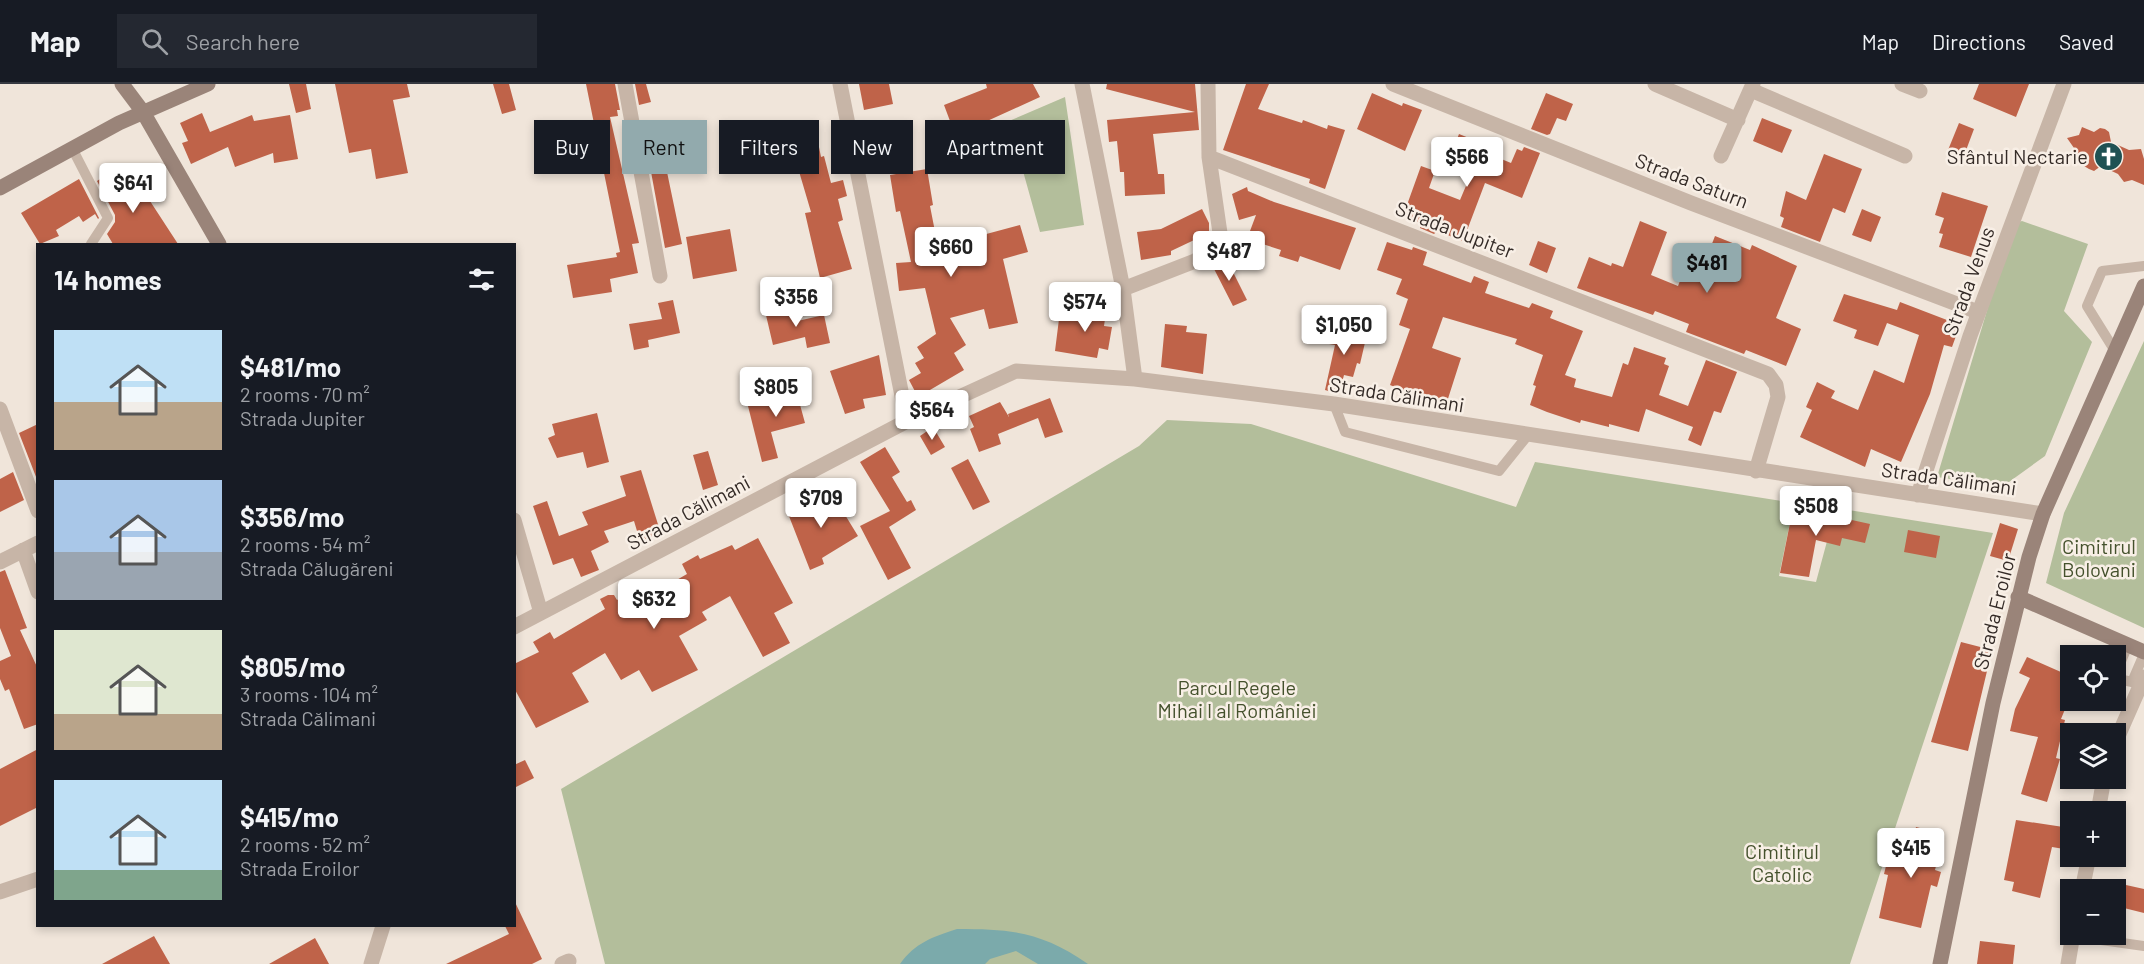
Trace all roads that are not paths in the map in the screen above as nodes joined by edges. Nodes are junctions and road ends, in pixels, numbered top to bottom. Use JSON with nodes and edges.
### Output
{"nodes":[{"id":1,"x":122,"y":84,"type":"edge"},
{"id":2,"x":208,"y":84,"type":"edge"},
{"id":3,"x":625,"y":84,"type":"edge"},
{"id":4,"x":840,"y":84,"type":"edge"},
{"id":5,"x":1082,"y":84,"type":"edge"},
{"id":6,"x":1208,"y":84,"type":"edge"},
{"id":7,"x":1393,"y":84,"type":"edge"},
{"id":8,"x":1655,"y":84,"type":"edge"},
{"id":9,"x":1902,"y":84,"type":"edge"},
{"id":10,"x":2064,"y":84,"type":"edge"},
{"id":11,"x":1752,"y":87,"type":"edge"},
{"id":12,"x":1920,"y":91,"type":"dead end"},
{"id":13,"x":143,"y":112,"type":"junction"},
{"id":14,"x":1738,"y":120,"type":"junction"},
{"id":15,"x":72,"y":148,"type":"junction"},
{"id":16,"x":1721,"y":156,"type":"dead end"},
{"id":17,"x":1905,"y":156,"type":"dead end"},
{"id":18,"x":1209,"y":157,"type":"junction"},
{"id":19,"x":0,"y":188,"type":"edge"},
{"id":20,"x":92,"y":243,"type":"edge"},
{"id":21,"x":218,"y":243,"type":"edge"},
{"id":22,"x":2144,"y":266,"type":"edge"},
{"id":23,"x":660,"y":276,"type":"dead end"},
{"id":24,"x":2144,"y":286,"type":"edge"},
{"id":25,"x":1123,"y":289,"type":"junction"},
{"id":26,"x":1978,"y":312,"type":"junction"},
{"id":27,"x":2115,"y":351,"type":"junction"},
{"id":28,"x":1135,"y":379,"type":"junction"},
{"id":29,"x":1334,"y":404,"type":"junction"},
{"id":30,"x":0,"y":409,"type":"edge"},
{"id":31,"x":907,"y":421,"type":"junction"},
{"id":32,"x":1528,"y":435,"type":"junction"},
{"id":33,"x":1756,"y":471,"type":"junction"},
{"id":34,"x":1918,"y":495,"type":"junction"},
{"id":35,"x":36,"y":506,"type":"edge"},
{"id":36,"x":2043,"y":514,"type":"junction"},
{"id":37,"x":516,"y":527,"type":"edge"},
{"id":38,"x":36,"y":544,"type":"edge"},
{"id":39,"x":23,"y":550,"type":"junction"},
{"id":40,"x":0,"y":562,"type":"edge"},
{"id":41,"x":36,"y":586,"type":"edge"},
{"id":42,"x":2018,"y":597,"type":"junction"},
{"id":43,"x":541,"y":613,"type":"junction"},
{"id":44,"x":516,"y":626,"type":"edge"},
{"id":45,"x":2128,"y":645,"type":"junction"},
{"id":46,"x":2144,"y":653,"type":"edge"},
{"id":47,"x":2144,"y":677,"type":"edge"},
{"id":48,"x":2124,"y":723,"type":"edge"},
{"id":49,"x":36,"y":880,"type":"edge"},
{"id":50,"x":0,"y":892,"type":"edge"},
{"id":51,"x":382,"y":927,"type":"edge"},
{"id":52,"x":2126,"y":943,"type":"edge"},
{"id":53,"x":2071,"y":945,"type":"edge"},
{"id":54,"x":2144,"y":946,"type":"edge"},
{"id":55,"x":371,"y":964,"type":"edge"},
{"id":56,"x":1940,"y":964,"type":"edge"},
{"id":57,"x":2068,"y":964,"type":"edge"}],
"edges":[{"from":1,"to":13,"type":"street"},
{"from":2,"to":13,"type":"street"},
{"from":3,"to":23,"type":"street"},
{"from":4,"to":31,"type":"street"},
{"from":5,"to":25,"type":"street"},
{"from":6,"to":18,"type":"street"},
{"from":7,"to":26,"type":"street","name":"Strada Saturn"},
{"from":8,"to":14,"type":"street"},
{"from":9,"to":12,"type":"street"},
{"from":10,"to":26,"type":"street","name":"Strada Venus"},
{"from":11,"to":14,"type":"street"},
{"from":11,"to":17,"type":"street"},
{"from":13,"to":15,"type":"street"},
{"from":13,"to":21,"type":"street"},
{"from":14,"to":16,"type":"street"},
{"from":15,"to":19,"type":"street"},
{"from":15,"to":20,"type":"lane"},
{"from":18,"to":25,"type":"street"},
{"from":18,"to":33,"type":"street","name":"Strada Jupiter"},
{"from":22,"to":27,"type":"lane"},
{"from":24,"to":27,"type":"street","name":"Strada Eroilor"},
{"from":25,"to":28,"type":"street"},
{"from":26,"to":34,"type":"street","name":"Strada Venus"},
{"from":27,"to":36,"type":"street","name":"Strada Eroilor"},
{"from":28,"to":29,"type":"street","name":"Strada Călimani"},
{"from":28,"to":31,"type":"street","name":"Strada Călimani"},
{"from":29,"to":32,"type":"street","name":"Strada Călimani"},
{"from":29,"to":32,"type":"lane"},
{"from":30,"to":35,"type":"street"},
{"from":31,"to":43,"type":"street","name":"Strada Călimani"},
{"from":32,"to":33,"type":"street","name":"Strada Călimani"},
{"from":33,"to":34,"type":"street","name":"Strada Călimani"},
{"from":34,"to":36,"type":"street","name":"Strada Călimani"},
{"from":36,"to":42,"type":"street","name":"Strada Eroilor"},
{"from":37,"to":43,"type":"street"},
{"from":38,"to":39,"type":"street"},
{"from":39,"to":40,"type":"street"},
{"from":39,"to":41,"type":"street"},
{"from":42,"to":45,"type":"street"},
{"from":42,"to":56,"type":"street","name":"Strada Eroilor"},
{"from":43,"to":44,"type":"street","name":"Strada Călimani"},
{"from":45,"to":46,"type":"street"},
{"from":45,"to":46,"type":"lane"},
{"from":47,"to":48,"type":"street"},
{"from":49,"to":50,"type":"street"},
{"from":51,"to":55,"type":"street"},
{"from":52,"to":54,"type":"lane"},
{"from":53,"to":57,"type":"street"}]}
